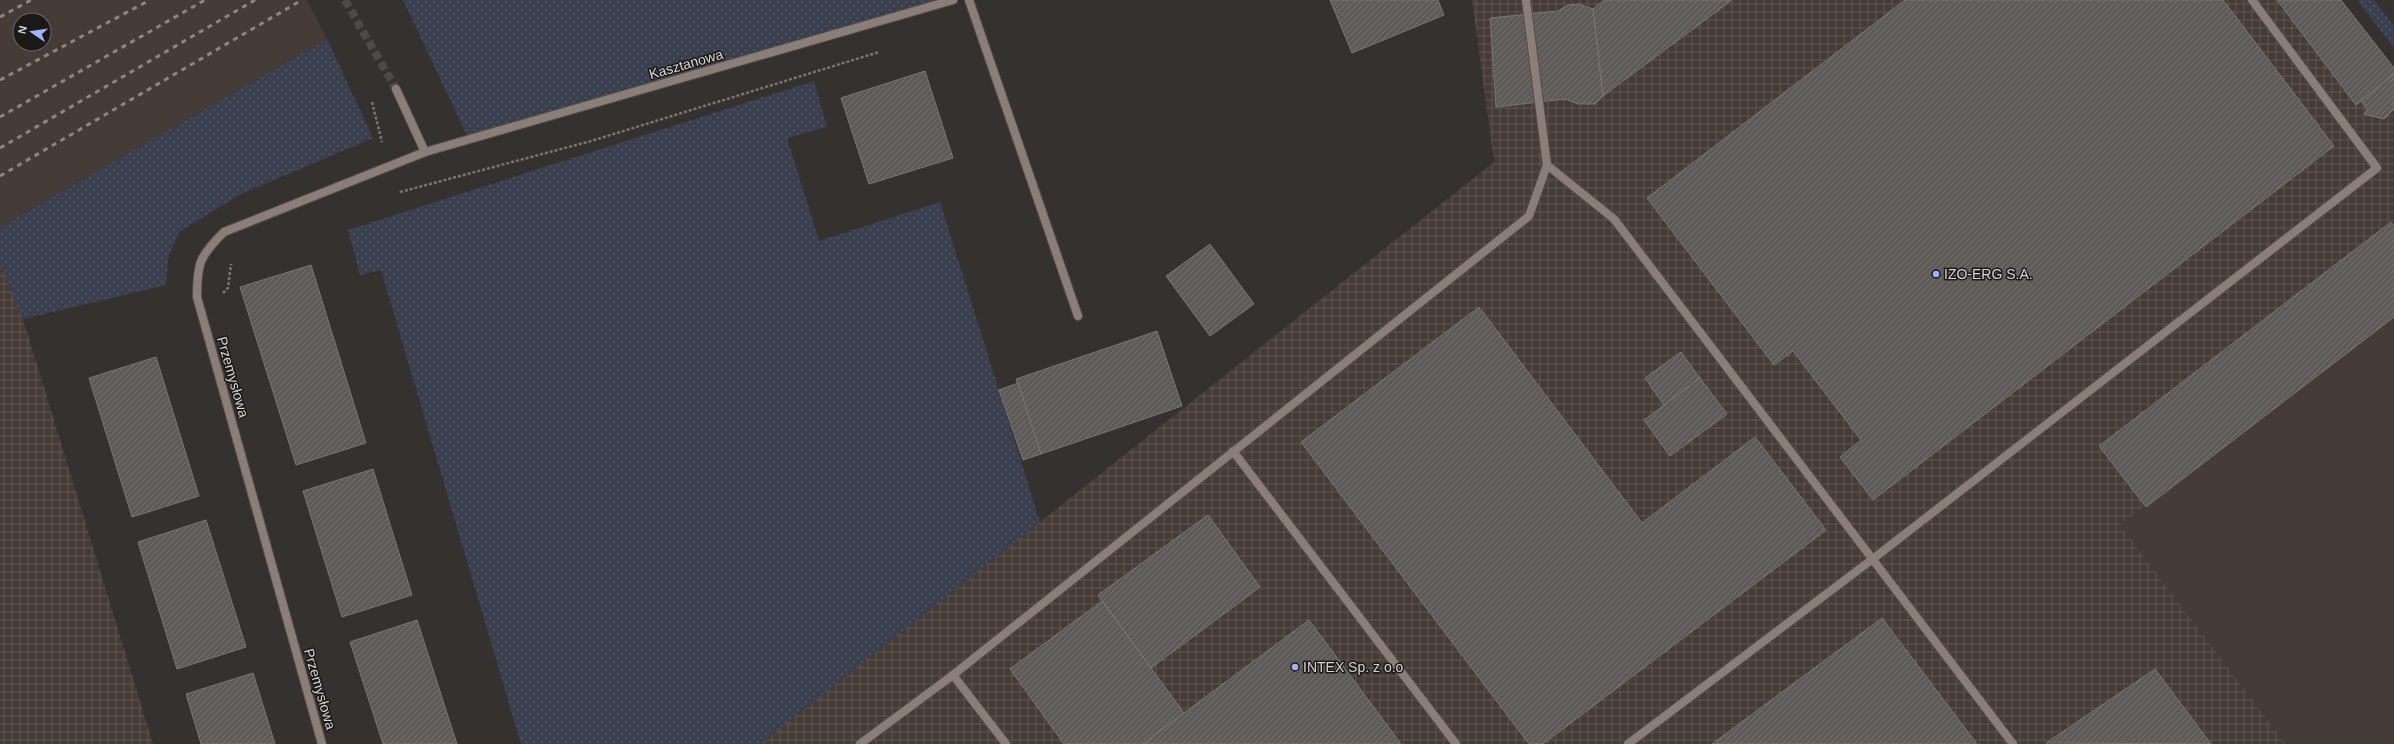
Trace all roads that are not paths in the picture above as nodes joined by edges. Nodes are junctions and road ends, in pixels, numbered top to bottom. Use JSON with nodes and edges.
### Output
{"nodes":[{"id":1,"x":953,"y":0,"type":"edge"},
{"id":2,"x":969,"y":0,"type":"edge"},
{"id":3,"x":1526,"y":0,"type":"edge"},
{"id":4,"x":2252,"y":0,"type":"edge"},
{"id":5,"x":396,"y":88,"type":"tunnel mouth"},
{"id":6,"x":425,"y":152,"type":"junction"},
{"id":7,"x":1547,"y":165,"type":"junction"},
{"id":8,"x":1078,"y":316,"type":"dead end"},
{"id":9,"x":1233,"y":451,"type":"junction"},
{"id":10,"x":1874,"y":558,"type":"junction"},
{"id":11,"x":953,"y":674,"type":"junction"},
{"id":12,"x":322,"y":744,"type":"edge"},
{"id":13,"x":860,"y":744,"type":"edge"},
{"id":14,"x":1006,"y":744,"type":"edge"},
{"id":15,"x":1456,"y":744,"type":"edge"},
{"id":16,"x":1628,"y":744,"type":"edge"},
{"id":17,"x":2013,"y":744,"type":"edge"}],
"edges":[{"from":1,"to":6,"type":"street","name":"Kasztanowa"},
{"from":2,"to":8,"type":"street"},
{"from":3,"to":7,"type":"street"},
{"from":4,"to":10,"type":"street"},
{"from":5,"to":6,"type":"street"},
{"from":6,"to":12,"type":"street","name":"Przemysłowa"},
{"from":7,"to":9,"type":"street"},
{"from":7,"to":10,"type":"street"},
{"from":9,"to":11,"type":"street"},
{"from":9,"to":15,"type":"street"},
{"from":10,"to":16,"type":"street"},
{"from":10,"to":17,"type":"street"},
{"from":11,"to":13,"type":"street"},
{"from":11,"to":14,"type":"street"}]}
